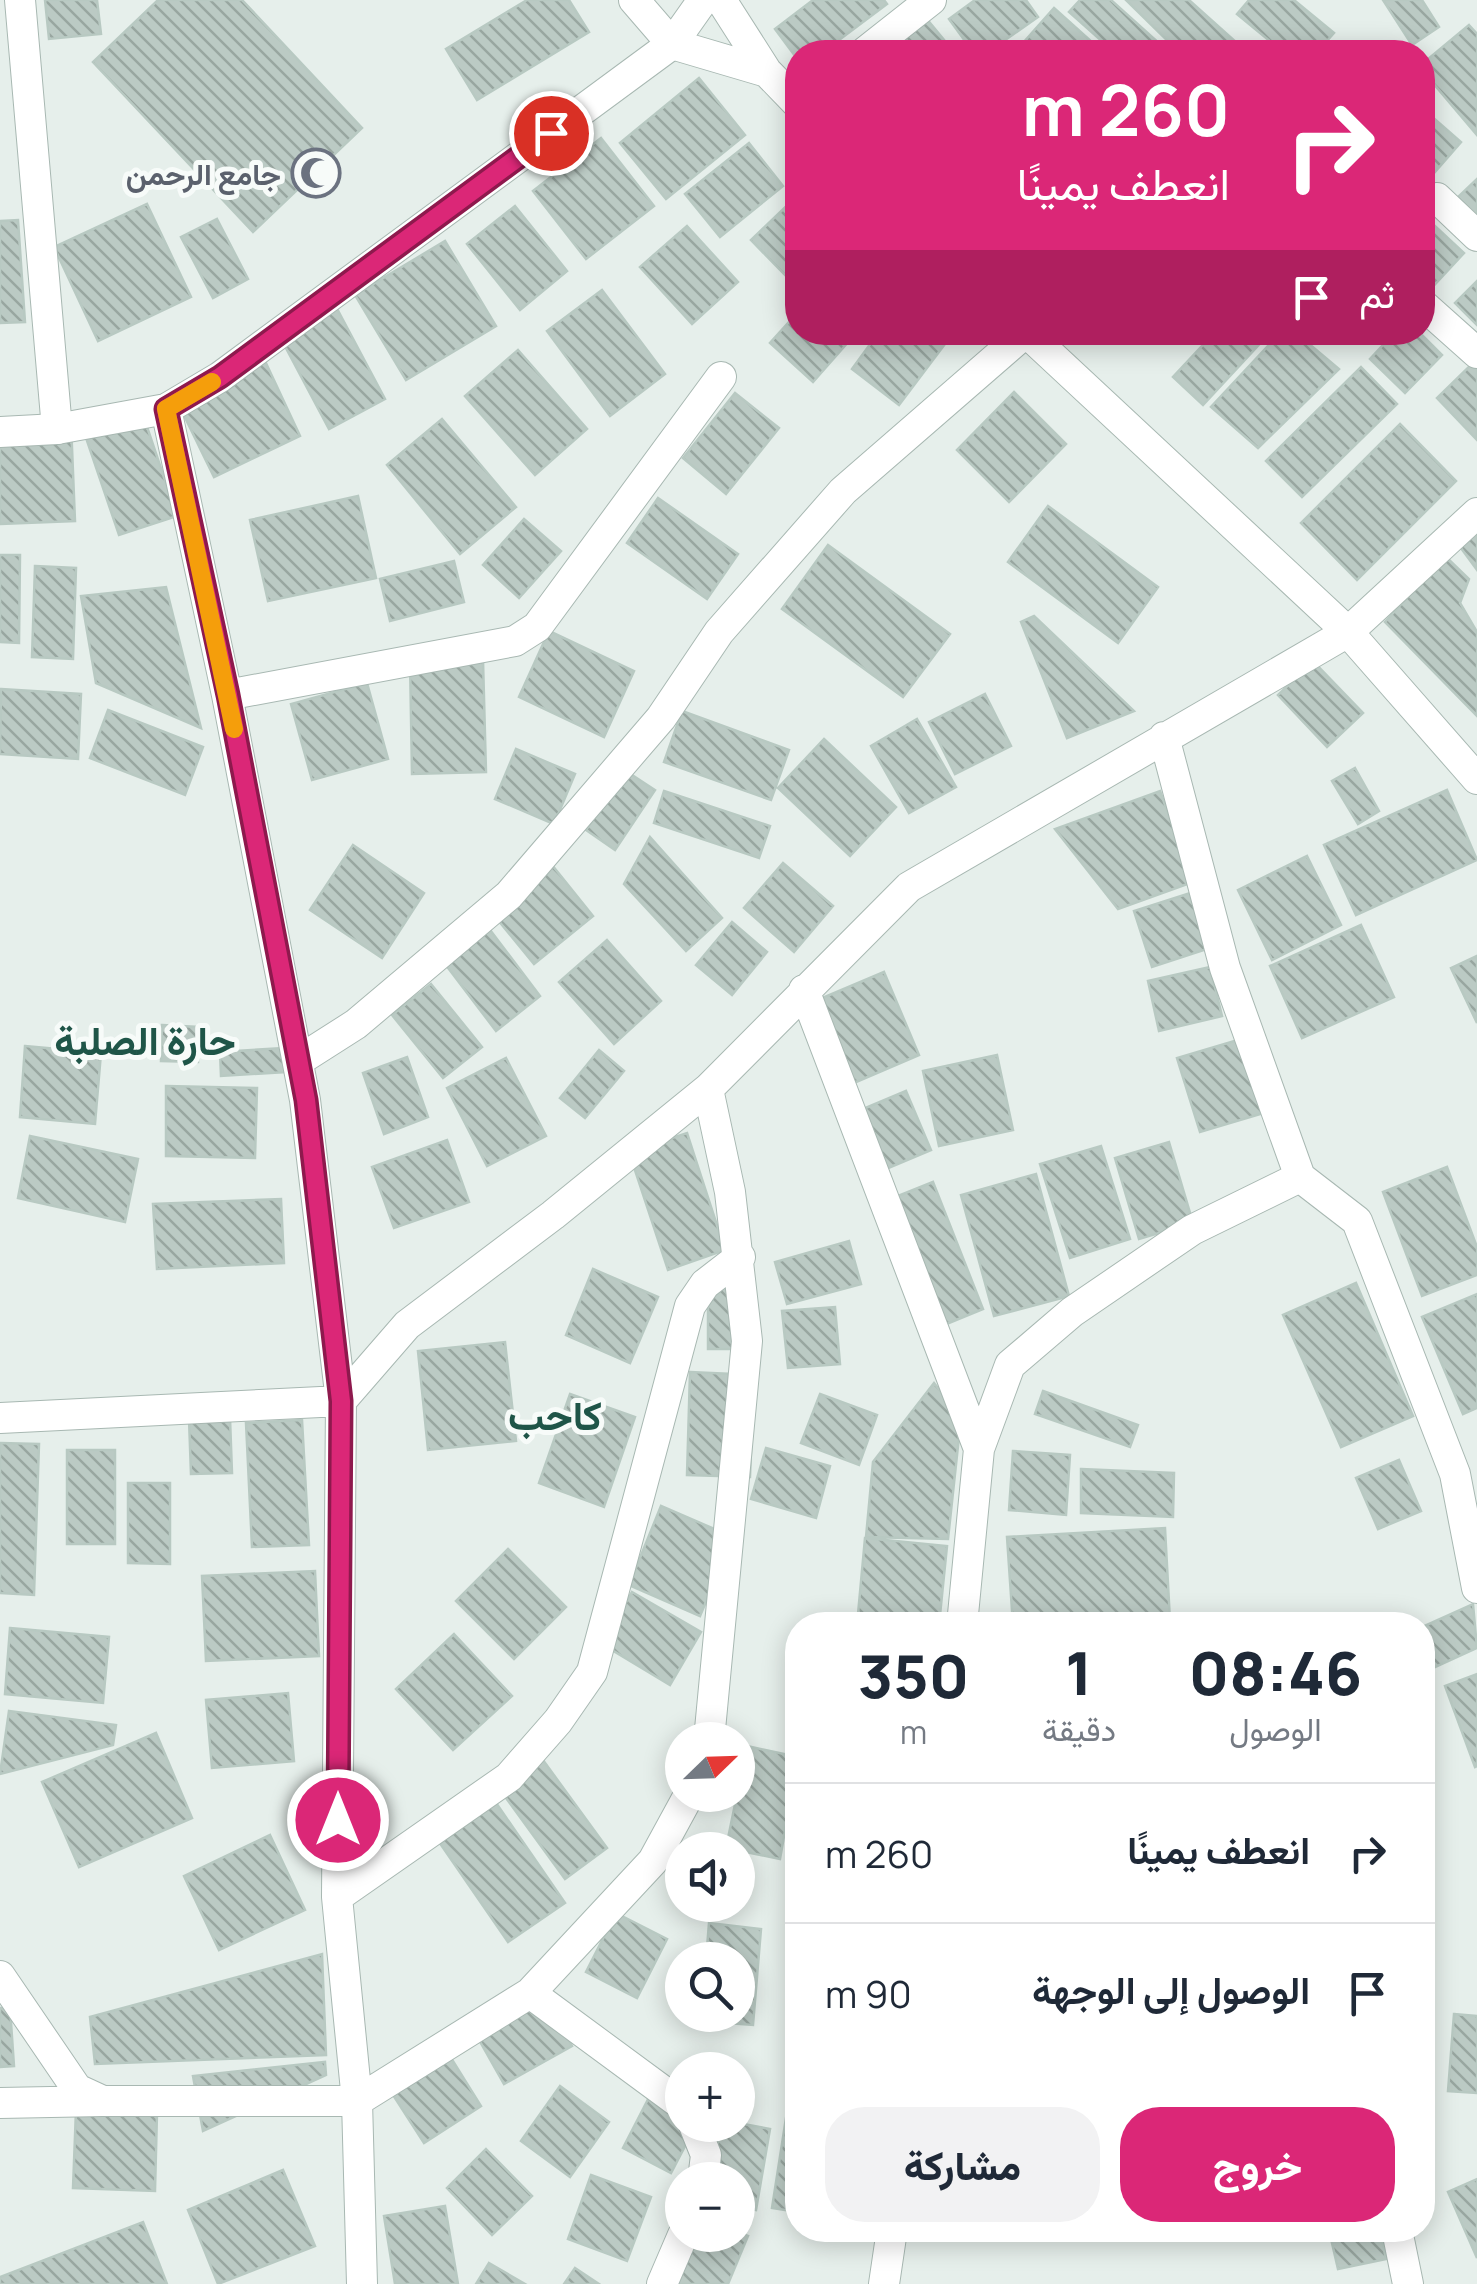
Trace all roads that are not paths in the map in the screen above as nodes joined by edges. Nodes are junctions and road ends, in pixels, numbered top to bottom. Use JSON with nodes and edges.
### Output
{"nodes":[{"id":1,"x":20,"y":0,"type":"edge"},
{"id":2,"x":634,"y":0,"type":"edge"},
{"id":3,"x":704,"y":0,"type":"edge"},
{"id":4,"x":721,"y":0,"type":"edge"},
{"id":5,"x":931,"y":0,"type":"edge"},
{"id":6,"x":880,"y":40,"type":"edge"},
{"id":7,"x":672,"y":44,"type":"junction"},
{"id":8,"x":767,"y":72,"type":"junction"},
{"id":9,"x":785,"y":91,"type":"edge"},
{"id":10,"x":1437,"y":198,"type":"dead end"},
{"id":11,"x":1477,"y":236,"type":"edge"},
{"id":12,"x":1435,"y":316,"type":"edge"},
{"id":13,"x":1011,"y":345,"type":"edge"},
{"id":14,"x":1040,"y":345,"type":"edge"},
{"id":15,"x":1477,"y":353,"type":"edge"},
{"id":16,"x":720,"y":378,"type":"dead end"},
{"id":17,"x":166,"y":409,"type":"junction"},
{"id":18,"x":57,"y":429,"type":"junction"},
{"id":19,"x":0,"y":432,"type":"edge"},
{"id":20,"x":1477,"y":514,"type":"edge"},
{"id":21,"x":1348,"y":632,"type":"junction"},
{"id":22,"x":228,"y":695,"type":"junction"},
{"id":23,"x":1164,"y":737,"type":"junction"},
{"id":24,"x":1477,"y":779,"type":"edge"},
{"id":25,"x":804,"y":990,"type":"junction"},
{"id":26,"x":298,"y":1060,"type":"junction"},
{"id":27,"x":708,"y":1089,"type":"junction"},
{"id":28,"x":1300,"y":1177,"type":"junction"},
{"id":29,"x":740,"y":1257,"type":"junction"},
{"id":30,"x":341,"y":1401,"type":"junction"},
{"id":31,"x":0,"y":1418,"type":"edge"},
{"id":32,"x":979,"y":1449,"type":"junction"},
{"id":33,"x":1466,"y":1468,"type":"edge"},
{"id":34,"x":1477,"y":1588,"type":"edge"},
{"id":35,"x":963,"y":1612,"type":"edge"},
{"id":36,"x":711,"y":1722,"type":"edge"},
{"id":37,"x":679,"y":1812,"type":"edge"},
{"id":38,"x":337,"y":1897,"type":"junction"},
{"id":39,"x":0,"y":1976,"type":"edge"},
{"id":40,"x":530,"y":1993,"type":"junction"},
{"id":41,"x":665,"y":2092,"type":"edge"},
{"id":42,"x":103,"y":2101,"type":"junction"},
{"id":43,"x":357,"y":2101,"type":"junction"},
{"id":44,"x":0,"y":2103,"type":"edge"},
{"id":45,"x":890,"y":2242,"type":"edge"},
{"id":46,"x":1399,"y":2242,"type":"edge"},
{"id":47,"x":676,"y":2252,"type":"edge"},
{"id":48,"x":362,"y":2284,"type":"edge"},
{"id":49,"x":662,"y":2284,"type":"edge"},
{"id":50,"x":884,"y":2284,"type":"edge"},
{"id":51,"x":1408,"y":2284,"type":"edge"}],
"edges":[{"from":1,"to":18,"type":"street"},
{"from":2,"to":7,"type":"street"},
{"from":3,"to":7,"type":"street"},
{"from":4,"to":8,"type":"street"},
{"from":5,"to":6,"type":"street"},
{"from":7,"to":8,"type":"street"},
{"from":7,"to":17,"type":"street"},
{"from":8,"to":9,"type":"street"},
{"from":10,"to":11,"type":"street"},
{"from":12,"to":15,"type":"street"},
{"from":13,"to":26,"type":"street"},
{"from":14,"to":21,"type":"street"},
{"from":16,"to":22,"type":"street"},
{"from":17,"to":18,"type":"street"},
{"from":17,"to":22,"type":"street"},
{"from":18,"to":19,"type":"street"},
{"from":20,"to":21,"type":"street"},
{"from":21,"to":23,"type":"street"},
{"from":21,"to":24,"type":"street"},
{"from":22,"to":26,"type":"street"},
{"from":23,"to":25,"type":"street"},
{"from":23,"to":28,"type":"street"},
{"from":25,"to":27,"type":"street"},
{"from":25,"to":32,"type":"street"},
{"from":26,"to":30,"type":"street"},
{"from":27,"to":29,"type":"street"},
{"from":27,"to":30,"type":"street"},
{"from":28,"to":32,"type":"street"},
{"from":28,"to":33,"type":"street"},
{"from":29,"to":36,"type":"street"},
{"from":29,"to":38,"type":"street"},
{"from":30,"to":31,"type":"street"},
{"from":30,"to":38,"type":"street"},
{"from":32,"to":35,"type":"street"},
{"from":33,"to":34,"type":"street"},
{"from":37,"to":40,"type":"street"},
{"from":38,"to":43,"type":"street"},
{"from":39,"to":42,"type":"street"},
{"from":40,"to":41,"type":"street"},
{"from":40,"to":43,"type":"street"},
{"from":42,"to":43,"type":"street"},
{"from":42,"to":44,"type":"street"},
{"from":43,"to":48,"type":"street"},
{"from":45,"to":50,"type":"street"},
{"from":46,"to":51,"type":"street"},
{"from":47,"to":49,"type":"street"}]}
